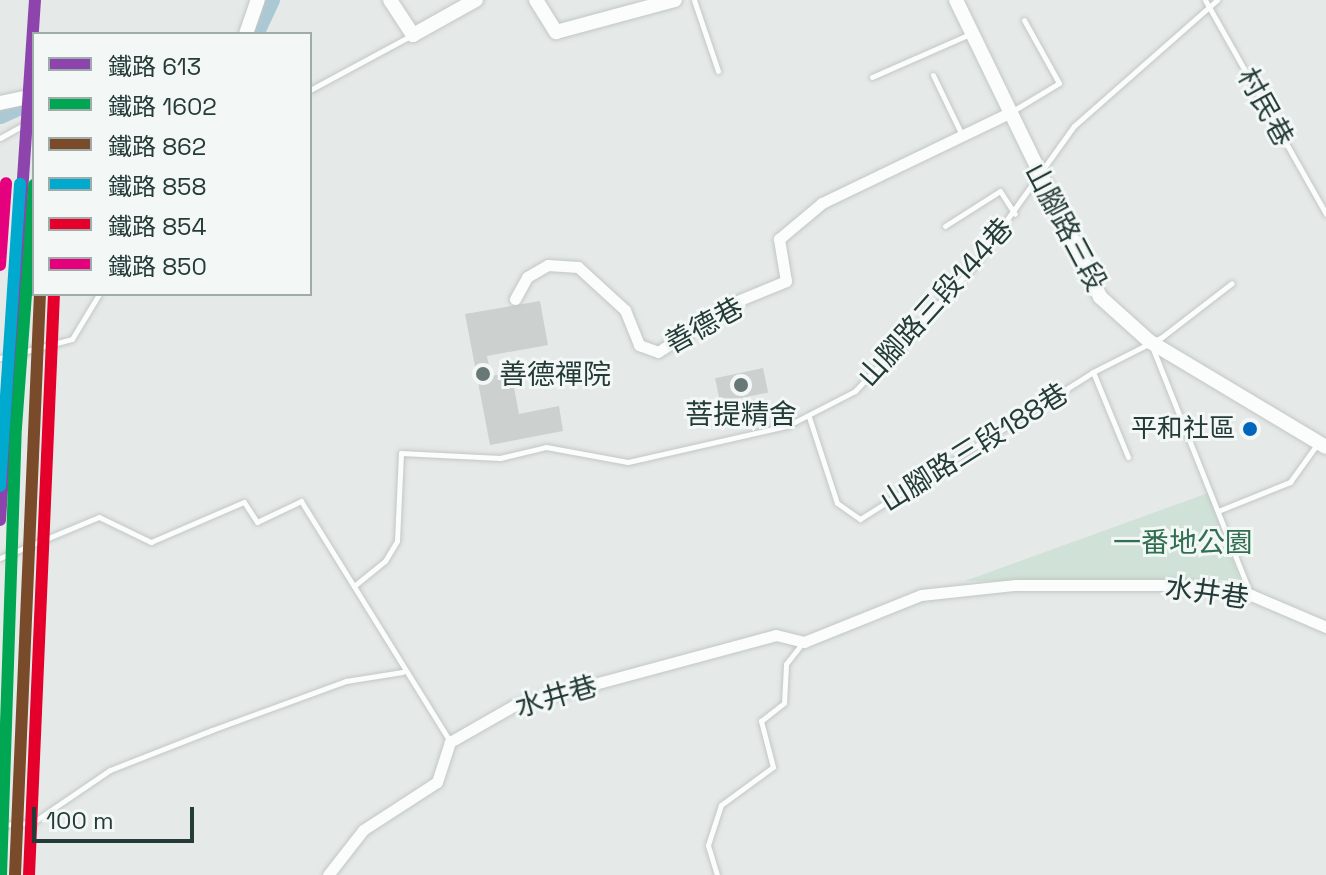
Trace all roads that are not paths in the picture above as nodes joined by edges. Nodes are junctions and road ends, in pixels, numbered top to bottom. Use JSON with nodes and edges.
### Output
{"nodes":[{"id":1,"x":258,"y":0,"type":"edge"},
{"id":2,"x":390,"y":0,"type":"edge"},
{"id":3,"x":476,"y":0,"type":"edge"},
{"id":4,"x":536,"y":0,"type":"edge"},
{"id":5,"x":675,"y":0,"type":"edge"},
{"id":6,"x":694,"y":0,"type":"edge"},
{"id":7,"x":956,"y":0,"type":"edge"},
{"id":8,"x":1205,"y":0,"type":"edge"},
{"id":9,"x":1217,"y":0,"type":"edge"},
{"id":10,"x":1210,"y":7,"type":"junction"},
{"id":11,"x":1024,"y":20,"type":"dead end"},
{"id":12,"x":247,"y":32,"type":"edge"},
{"id":13,"x":971,"y":33,"type":"junction"},
{"id":14,"x":413,"y":35,"type":"junction"},
{"id":15,"x":718,"y":71,"type":"dead end"},
{"id":16,"x":933,"y":75,"type":"dead end"},
{"id":17,"x":872,"y":77,"type":"dead end"},
{"id":18,"x":312,"y":89,"type":"edge"},
{"id":19,"x":32,"y":96,"type":"edge"},
{"id":20,"x":0,"y":103,"type":"edge"},
{"id":21,"x":1007,"y":114,"type":"junction"},
{"id":22,"x":32,"y":120,"type":"edge"},
{"id":23,"x":0,"y":138,"type":"edge"},
{"id":24,"x":963,"y":138,"type":"junction"},
{"id":25,"x":1038,"y":174,"type":"junction"},
{"id":26,"x":1015,"y":214,"type":"junction"},
{"id":27,"x":1326,"y":214,"type":"edge"},
{"id":28,"x":945,"y":226,"type":"dead end"},
{"id":29,"x":1232,"y":283,"type":"dead end"},
{"id":30,"x":98,"y":296,"type":"edge"},
{"id":31,"x":515,"y":299,"type":"dead end"},
{"id":32,"x":1149,"y":341,"type":"junction"},
{"id":33,"x":0,"y":358,"type":"edge"},
{"id":34,"x":1093,"y":372,"type":"junction"},
{"id":35,"x":809,"y":417,"type":"junction"},
{"id":36,"x":1322,"y":445,"type":"edge"},
{"id":37,"x":1128,"y":457,"type":"dead end"},
{"id":38,"x":1218,"y":511,"type":"junction"},
{"id":39,"x":0,"y":558,"type":"edge"},
{"id":40,"x":354,"y":586,"type":"junction"},
{"id":41,"x":1251,"y":595,"type":"junction"},
{"id":42,"x":1326,"y":627,"type":"edge"},
{"id":43,"x":804,"y":642,"type":"junction"},
{"id":44,"x":402,"y":672,"type":"junction"},
{"id":45,"x":450,"y":742,"type":"junction"},
{"id":46,"x":0,"y":825,"type":"edge"},
{"id":47,"x":328,"y":875,"type":"edge"},
{"id":48,"x":717,"y":875,"type":"edge"}],
"edges":[{"from":1,"to":12,"type":"main road"},
{"from":2,"to":14,"type":"main road"},
{"from":3,"to":14,"type":"main road"},
{"from":4,"to":5,"type":"main road"},
{"from":6,"to":15,"type":"lane"},
{"from":7,"to":13,"type":"main road","name":"山腳路三段"},
{"from":8,"to":10,"type":"lane","name":"村民巷"},
{"from":9,"to":10,"type":"lane","name":"山腳路三段144巷"},
{"from":10,"to":25,"type":"lane","name":"山腳路三段144巷"},
{"from":10,"to":27,"type":"lane","name":"村民巷"},
{"from":11,"to":21,"type":"lane"},
{"from":13,"to":17,"type":"lane"},
{"from":13,"to":21,"type":"main road","name":"山腳路三段"},
{"from":14,"to":18,"type":"lane"},
{"from":16,"to":24,"type":"lane"},
{"from":19,"to":20,"type":"main road"},
{"from":21,"to":24,"type":"street","name":"善德巷"},
{"from":21,"to":25,"type":"main road","name":"山腳路三段"},
{"from":22,"to":23,"type":"lane"},
{"from":24,"to":31,"type":"street","name":"善德巷"},
{"from":25,"to":26,"type":"lane","name":"山腳路三段144巷"},
{"from":25,"to":32,"type":"main road","name":"山腳路三段"},
{"from":26,"to":28,"type":"lane"},
{"from":26,"to":35,"type":"lane","name":"山腳路三段144巷"},
{"from":29,"to":32,"type":"lane","name":"山腳路三段188巷"},
{"from":30,"to":33,"type":"lane"},
{"from":32,"to":34,"type":"lane","name":"山腳路三段188巷"},
{"from":32,"to":36,"type":"main road","name":"山腳路三段"},
{"from":32,"to":38,"type":"lane"},
{"from":34,"to":35,"type":"lane","name":"山腳路三段188巷"},
{"from":34,"to":37,"type":"lane"},
{"from":35,"to":40,"type":"lane","name":"山腳路三段144巷"},
{"from":36,"to":38,"type":"lane"},
{"from":38,"to":41,"type":"lane"},
{"from":39,"to":40,"type":"lane"},
{"from":40,"to":44,"type":"lane"},
{"from":41,"to":42,"type":"street","name":"水井巷"},
{"from":41,"to":43,"type":"street","name":"水井巷"},
{"from":43,"to":45,"type":"street","name":"水井巷"},
{"from":43,"to":48,"type":"lane"},
{"from":44,"to":45,"type":"lane"},
{"from":44,"to":46,"type":"lane"},
{"from":45,"to":47,"type":"street"}]}
